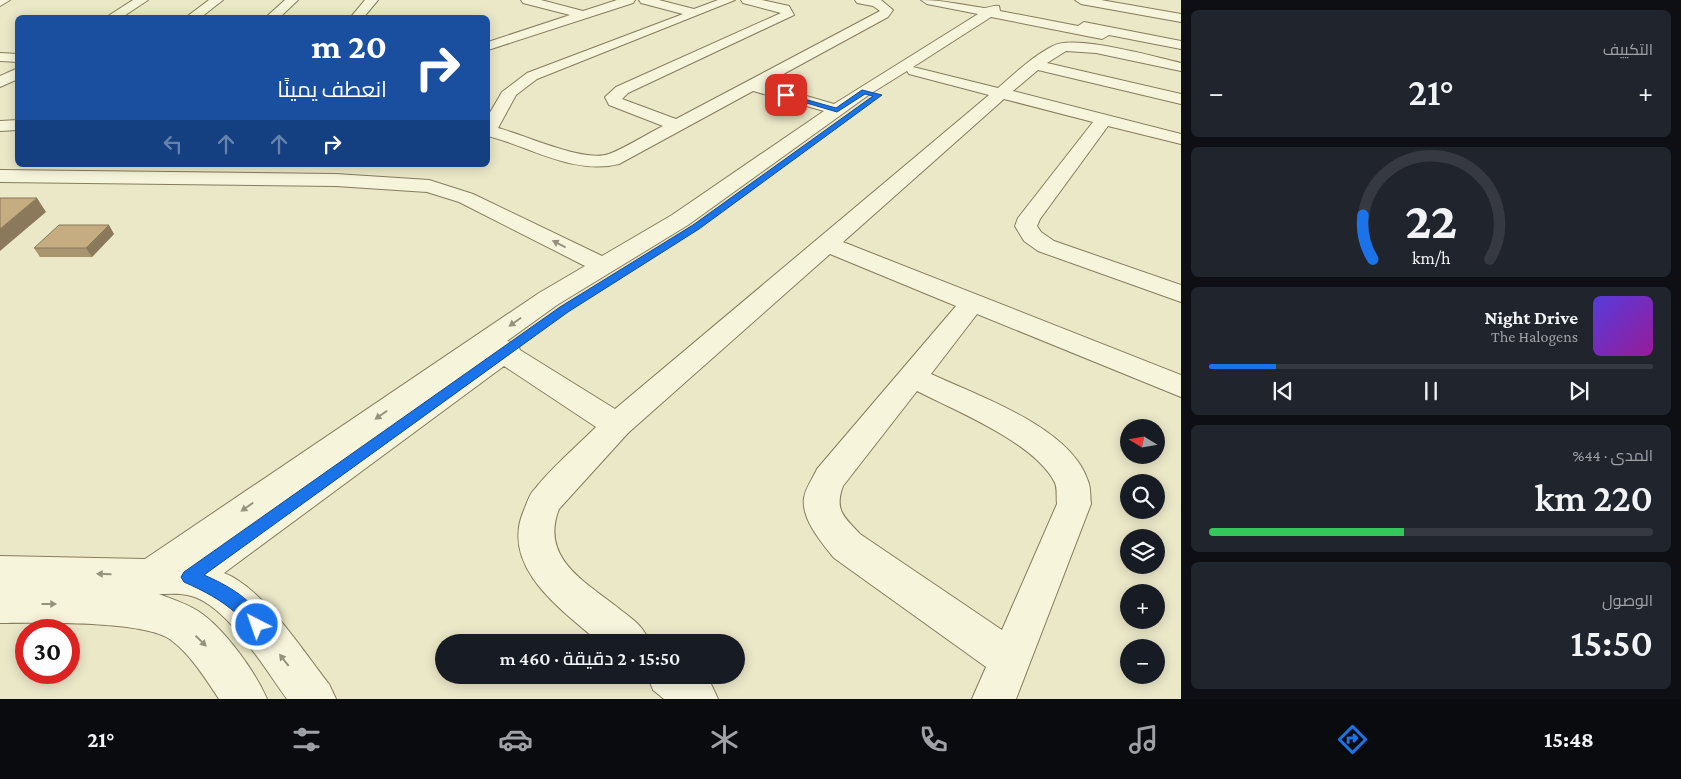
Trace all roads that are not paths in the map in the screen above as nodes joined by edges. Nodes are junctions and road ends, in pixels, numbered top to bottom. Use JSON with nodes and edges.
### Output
{"nodes":[{"id":1,"x":4,"y":0,"type":"edge"},
{"id":2,"x":142,"y":0,"type":"edge"},
{"id":3,"x":216,"y":0,"type":"edge"},
{"id":4,"x":292,"y":0,"type":"edge"},
{"id":5,"x":298,"y":0,"type":"edge"},
{"id":6,"x":372,"y":0,"type":"edge"},
{"id":7,"x":527,"y":0,"type":"edge"},
{"id":8,"x":630,"y":0,"type":"edge"},
{"id":9,"x":645,"y":0,"type":"edge"},
{"id":10,"x":729,"y":0,"type":"edge"},
{"id":11,"x":747,"y":0,"type":"edge"},
{"id":12,"x":861,"y":0,"type":"edge"},
{"id":13,"x":927,"y":0,"type":"edge"},
{"id":14,"x":951,"y":0,"type":"edge"},
{"id":15,"x":1081,"y":0,"type":"edge"},
{"id":16,"x":0,"y":2,"type":"edge"},
{"id":17,"x":997,"y":12,"type":"junction"},
{"id":18,"x":695,"y":13,"type":"junction"},
{"id":19,"x":116,"y":15,"type":"edge"},
{"id":20,"x":196,"y":15,"type":"edge"},
{"id":21,"x":274,"y":15,"type":"edge"},
{"id":22,"x":281,"y":15,"type":"edge"},
{"id":23,"x":362,"y":15,"type":"edge"},
{"id":24,"x":583,"y":15,"type":"junction"},
{"id":25,"x":1181,"y":18,"type":"edge"},
{"id":26,"x":490,"y":45,"type":"edge"},
{"id":27,"x":1181,"y":45,"type":"edge"},
{"id":28,"x":1181,"y":50,"type":"edge"},
{"id":29,"x":0,"y":57,"type":"edge"},
{"id":30,"x":15,"y":58,"type":"edge"},
{"id":31,"x":1035,"y":65,"type":"junction"},
{"id":32,"x":1181,"y":67,"type":"edge"},
{"id":33,"x":914,"y":71,"type":"junction"},
{"id":34,"x":15,"y":74,"type":"edge"},
{"id":35,"x":0,"y":82,"type":"edge"},
{"id":36,"x":751,"y":84,"type":"junction"},
{"id":37,"x":871,"y":93,"type":"junction"},
{"id":38,"x":1001,"y":93,"type":"junction"},
{"id":39,"x":1181,"y":99,"type":"edge"},
{"id":40,"x":837,"y":110,"type":"junction"},
{"id":41,"x":1104,"y":119,"type":"junction"},
{"id":42,"x":15,"y":125,"type":"edge"},
{"id":43,"x":678,"y":125,"type":"junction"},
{"id":44,"x":0,"y":126,"type":"edge"},
{"id":45,"x":490,"y":127,"type":"edge"},
{"id":46,"x":490,"y":131,"type":"edge"},
{"id":47,"x":1181,"y":139,"type":"edge"},
{"id":48,"x":93,"y":171,"type":"edge"},
{"id":49,"x":341,"y":172,"type":"edge"},
{"id":50,"x":0,"y":176,"type":"edge"},
{"id":51,"x":203,"y":183,"type":"junction"},
{"id":52,"x":0,"y":188,"type":"edge"},
{"id":53,"x":826,"y":244,"type":"junction"},
{"id":54,"x":593,"y":272,"type":"junction"},
{"id":55,"x":1181,"y":294,"type":"edge"},
{"id":56,"x":973,"y":302,"type":"junction"},
{"id":57,"x":556,"y":304,"type":"junction"},
{"id":58,"x":504,"y":353,"type":"junction"},
{"id":59,"x":912,"y":377,"type":"junction"},
{"id":60,"x":1181,"y":386,"type":"edge"},
{"id":61,"x":617,"y":425,"type":"junction"},
{"id":62,"x":298,"y":485,"type":"junction"},
{"id":63,"x":0,"y":572,"type":"edge"},
{"id":64,"x":152,"y":575,"type":"junction"},
{"id":65,"x":189,"y":577,"type":"junction"},
{"id":66,"x":0,"y":604,"type":"edge"},
{"id":67,"x":619,"y":634,"type":"edge"},
{"id":68,"x":1010,"y":659,"type":"junction"},
{"id":69,"x":678,"y":684,"type":"edge"},
{"id":70,"x":311,"y":698,"type":"edge"},
{"id":71,"x":245,"y":699,"type":"edge"},
{"id":72,"x":696,"y":699,"type":"edge"},
{"id":73,"x":994,"y":699,"type":"edge"}],
"edges":[{"from":1,"to":16,"type":"street"},
{"from":2,"to":19,"type":"street"},
{"from":3,"to":20,"type":"street"},
{"from":4,"to":21,"type":"street"},
{"from":5,"to":22,"type":"street"},
{"from":6,"to":23,"type":"street"},
{"from":7,"to":24,"type":"street"},
{"from":8,"to":24,"type":"street"},
{"from":9,"to":18,"type":"street"},
{"from":10,"to":18,"type":"street"},
{"from":11,"to":43,"type":"street"},
{"from":12,"to":36,"type":"street"},
{"from":13,"to":17,"type":"street"},
{"from":14,"to":17,"type":"street"},
{"from":15,"to":25,"type":"street"},
{"from":17,"to":27,"type":"street"},
{"from":17,"to":28,"type":"street"},
{"from":17,"to":33,"type":"street"},
{"from":17,"to":37,"type":"street"},
{"from":18,"to":45,"type":"street"},
{"from":24,"to":26,"type":"street"},
{"from":29,"to":30,"type":"street"},
{"from":31,"to":32,"type":"street"},
{"from":31,"to":38,"type":"street"},
{"from":31,"to":39,"type":"street"},
{"from":33,"to":37,"type":"street"},
{"from":33,"to":38,"type":"street"},
{"from":34,"to":35,"type":"street"},
{"from":36,"to":40,"type":"street"},
{"from":36,"to":43,"type":"street"},
{"from":37,"to":40,"type":"street"},
{"from":37,"to":57,"type":"street"},
{"from":38,"to":41,"type":"street"},
{"from":38,"to":53,"type":"street"},
{"from":40,"to":54,"type":"street"},
{"from":41,"to":47,"type":"street"},
{"from":41,"to":55,"type":"street"},
{"from":42,"to":44,"type":"street"},
{"from":43,"to":46,"type":"street"},
{"from":48,"to":50,"type":"street"},
{"from":48,"to":51,"type":"street"},
{"from":49,"to":51,"type":"street"},
{"from":54,"to":49,"type":"street","one_way":true},
{"from":51,"to":52,"type":"street"},
{"from":51,"to":54,"type":"street"},
{"from":53,"to":56,"type":"street"},
{"from":53,"to":61,"type":"street"},
{"from":54,"to":57,"type":"street"},
{"from":56,"to":59,"type":"street"},
{"from":56,"to":60,"type":"street"},
{"from":57,"to":58,"type":"street"},
{"from":57,"to":62,"type":"street","one_way":true},
{"from":58,"to":61,"type":"street"},
{"from":58,"to":62,"type":"street"},
{"from":59,"to":68,"type":"street"},
{"from":59,"to":68,"type":"street"},
{"from":61,"to":67,"type":"street"},
{"from":62,"to":64,"type":"street","one_way":true},
{"from":62,"to":65,"type":"street"},
{"from":64,"to":63,"type":"street","one_way":true},
{"from":64,"to":65,"type":"street"},
{"from":70,"to":65,"type":"street","one_way":true},
{"from":66,"to":71,"type":"street","one_way":true},
{"from":68,"to":73,"type":"street"},
{"from":69,"to":72,"type":"street"}]}
